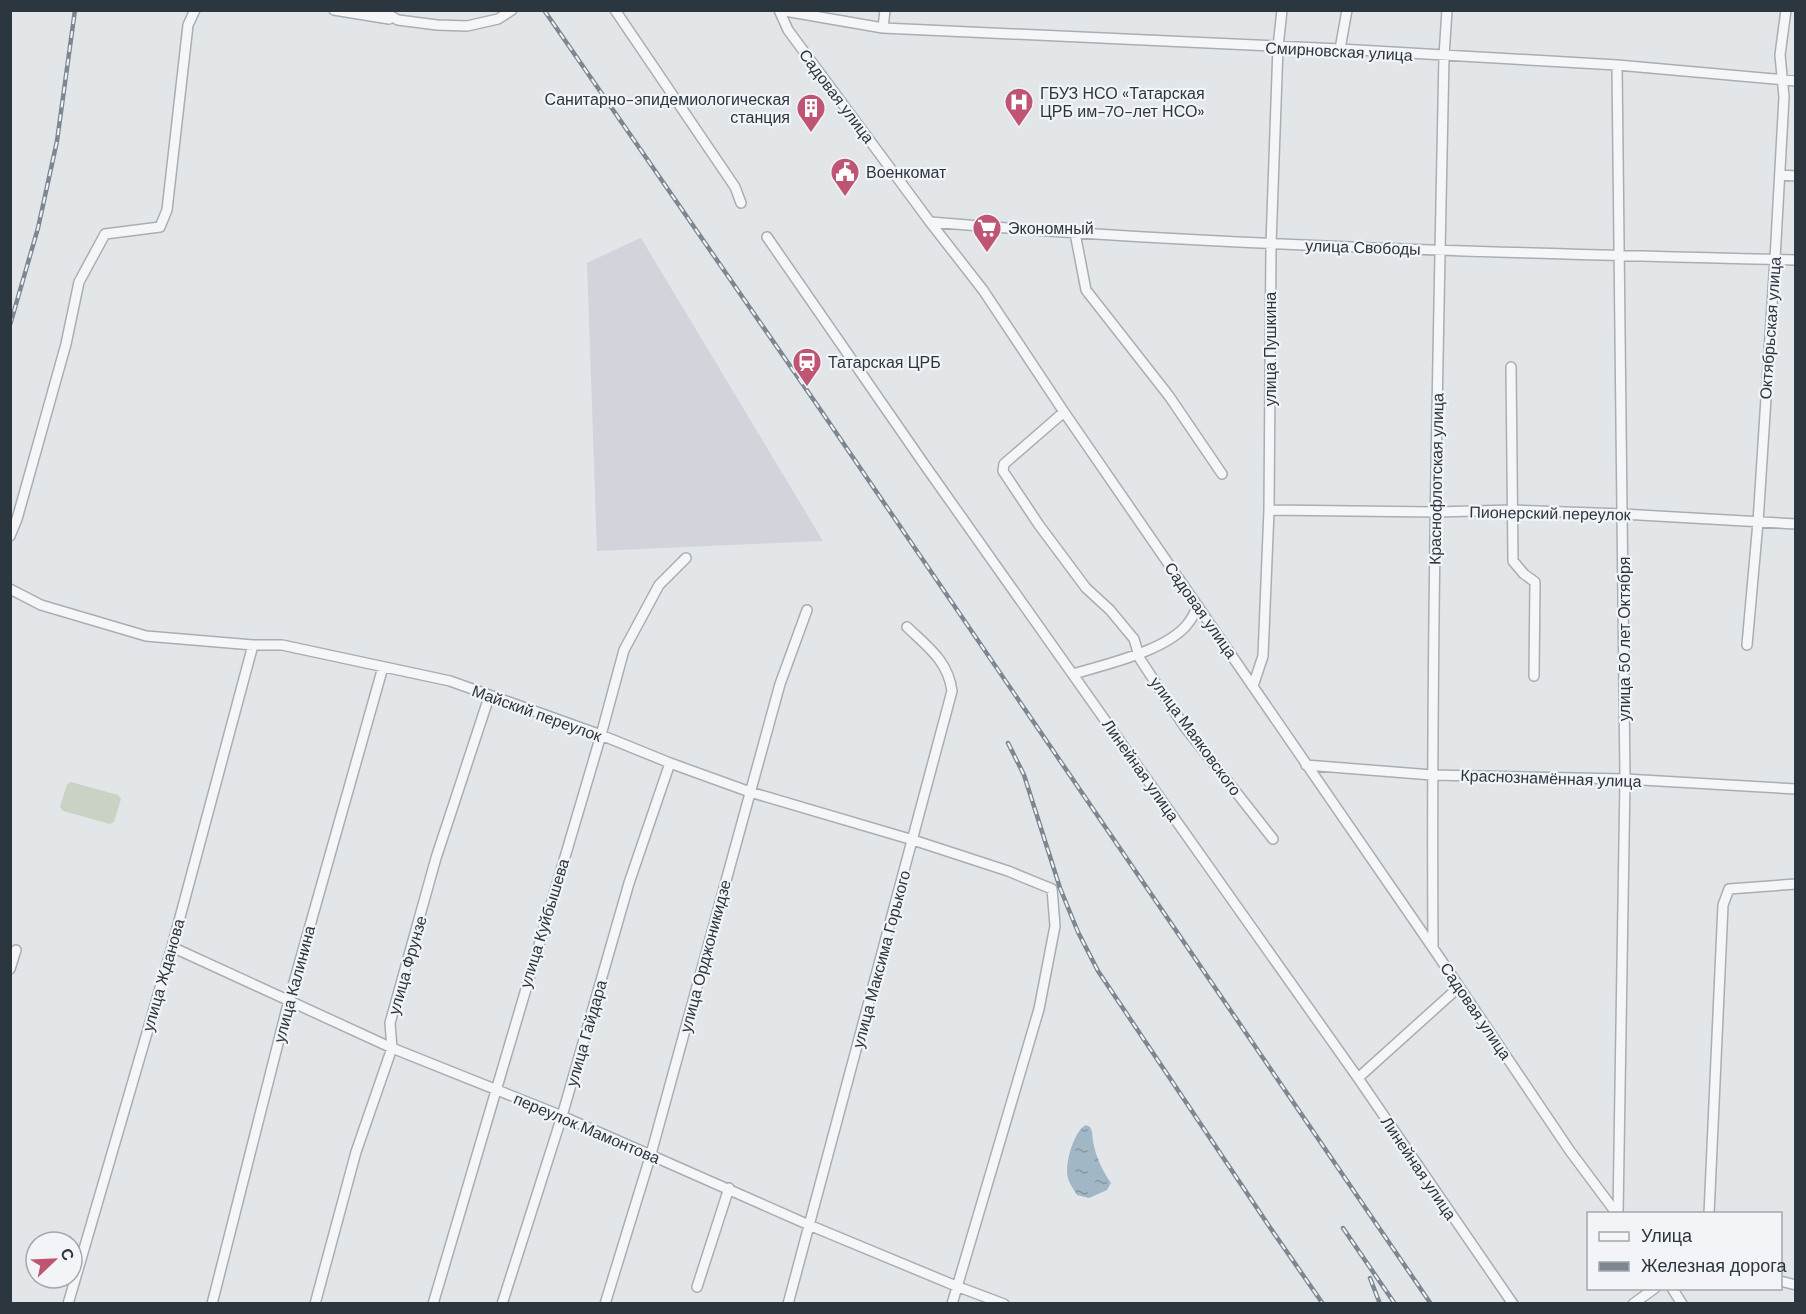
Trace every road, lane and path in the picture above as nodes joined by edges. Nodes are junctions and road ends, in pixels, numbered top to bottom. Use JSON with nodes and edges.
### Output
{"nodes":[{"id":1,"x":195,"y":10,"type":"edge"},
{"id":2,"x":334,"y":10,"type":"edge"},
{"id":3,"x":380,"y":10,"type":"edge"},
{"id":4,"x":512,"y":10,"type":"edge"},
{"id":5,"x":615,"y":10,"type":"edge"},
{"id":6,"x":779,"y":10,"type":"edge"},
{"id":7,"x":885,"y":10,"type":"edge"},
{"id":8,"x":1281,"y":10,"type":"edge"},
{"id":9,"x":1347,"y":10,"type":"edge"},
{"id":10,"x":1447,"y":10,"type":"edge"},
{"id":11,"x":1786,"y":10,"type":"edge"},
{"id":12,"x":398,"y":20,"type":"junction"},
{"id":13,"x":883,"y":28,"type":"junction"},
{"id":14,"x":1278,"y":47,"type":"junction"},
{"id":15,"x":1340,"y":49,"type":"junction"},
{"id":16,"x":1444,"y":56,"type":"junction"},
{"id":17,"x":1617,"y":65,"type":"junction"},
{"id":18,"x":1782,"y":80,"type":"junction"},
{"id":19,"x":1796,"y":81,"type":"edge"},
{"id":20,"x":1780,"y":175,"type":"junction"},
{"id":21,"x":1796,"y":176,"type":"edge"},
{"id":22,"x":741,"y":203,"type":"dead end"},
{"id":23,"x":930,"y":222,"type":"junction"},
{"id":24,"x":1075,"y":233,"type":"junction"},
{"id":25,"x":767,"y":237,"type":"dead end"},
{"id":26,"x":1271,"y":244,"type":"junction"},
{"id":27,"x":1440,"y":250,"type":"junction"},
{"id":28,"x":1619,"y":254,"type":"junction"},
{"id":29,"x":1775,"y":259,"type":"junction"},
{"id":30,"x":1796,"y":260,"type":"edge"},
{"id":31,"x":1511,"y":367,"type":"dead end"},
{"id":32,"x":1064,"y":412,"type":"junction"},
{"id":33,"x":1222,"y":474,"type":"dead end"},
{"id":34,"x":1269,"y":510,"type":"junction"},
{"id":35,"x":1513,"y":510,"type":"junction"},
{"id":36,"x":1435,"y":512,"type":"junction"},
{"id":37,"x":1622,"y":514,"type":"junction"},
{"id":38,"x":1758,"y":522,"type":"junction"},
{"id":39,"x":1796,"y":524,"type":"edge"},
{"id":40,"x":10,"y":536,"type":"edge"},
{"id":41,"x":686,"y":558,"type":"dead end"},
{"id":42,"x":10,"y":589,"type":"edge"},
{"id":43,"x":1198,"y":606,"type":"junction"},
{"id":44,"x":807,"y":610,"type":"dead end"},
{"id":45,"x":907,"y":627,"type":"dead end"},
{"id":46,"x":253,"y":645,"type":"junction"},
{"id":47,"x":1747,"y":645,"type":"dead end"},
{"id":48,"x":1138,"y":653,"type":"junction"},
{"id":49,"x":383,"y":667,"type":"junction"},
{"id":50,"x":1073,"y":674,"type":"junction"},
{"id":51,"x":1534,"y":676,"type":"dead end"},
{"id":52,"x":1254,"y":686,"type":"junction"},
{"id":53,"x":489,"y":697,"type":"junction"},
{"id":54,"x":601,"y":735,"type":"junction"},
{"id":55,"x":670,"y":763,"type":"junction"},
{"id":56,"x":1306,"y":765,"type":"junction"},
{"id":57,"x":1432,"y":775,"type":"junction"},
{"id":58,"x":1625,"y":779,"type":"junction"},
{"id":59,"x":1796,"y":789,"type":"edge"},
{"id":60,"x":750,"y":792,"type":"junction"},
{"id":61,"x":1273,"y":839,"type":"dead end"},
{"id":62,"x":913,"y":840,"type":"junction"},
{"id":63,"x":1796,"y":884,"type":"edge"},
{"id":64,"x":172,"y":947,"type":"junction"},
{"id":65,"x":1433,"y":948,"type":"junction"},
{"id":66,"x":16,"y":950,"type":"dead end"},
{"id":67,"x":10,"y":969,"type":"edge"},
{"id":68,"x":1459,"y":987,"type":"junction"},
{"id":69,"x":289,"y":1000,"type":"junction"},
{"id":70,"x":392,"y":1048,"type":"junction"},
{"id":71,"x":1358,"y":1078,"type":"junction"},
{"id":72,"x":494,"y":1090,"type":"junction"},
{"id":73,"x":562,"y":1116,"type":"junction"},
{"id":74,"x":651,"y":1154,"type":"junction"},
{"id":75,"x":729,"y":1188,"type":"junction"},
{"id":76,"x":1616,"y":1212,"type":"edge"},
{"id":77,"x":1618,"y":1212,"type":"edge"},
{"id":78,"x":1709,"y":1212,"type":"edge"},
{"id":79,"x":810,"y":1225,"type":"junction"},
{"id":80,"x":697,"y":1287,"type":"dead end"},
{"id":81,"x":956,"y":1287,"type":"junction"},
{"id":82,"x":1651,"y":1290,"type":"edge"},
{"id":83,"x":1673,"y":1290,"type":"edge"},
{"id":84,"x":68,"y":1304,"type":"edge"},
{"id":85,"x":212,"y":1304,"type":"edge"},
{"id":86,"x":315,"y":1304,"type":"edge"},
{"id":87,"x":433,"y":1304,"type":"edge"},
{"id":88,"x":502,"y":1304,"type":"edge"},
{"id":89,"x":605,"y":1304,"type":"edge"},
{"id":90,"x":788,"y":1304,"type":"edge"},
{"id":91,"x":952,"y":1304,"type":"edge"},
{"id":92,"x":1004,"y":1304,"type":"edge"},
{"id":93,"x":1513,"y":1304,"type":"edge"},
{"id":94,"x":1633,"y":1304,"type":"edge"},
{"id":95,"x":1682,"y":1304,"type":"edge"}],
"edges":[{"from":1,"to":40,"type":"street"},
{"from":2,"to":12,"type":"street"},
{"from":3,"to":12,"type":"street"},
{"from":4,"to":12,"type":"street"},
{"from":5,"to":22,"type":"street"},
{"from":6,"to":13,"type":"street","name":"Смирновская улица"},
{"from":6,"to":23,"type":"street","name":"Садовая улица"},
{"from":7,"to":13,"type":"street"},
{"from":8,"to":14,"type":"street","name":"улица Пушкина"},
{"from":9,"to":15,"type":"street"},
{"from":10,"to":16,"type":"street","name":"Краснофлотская улица"},
{"from":11,"to":18,"type":"street","name":"Октябрьская улица"},
{"from":13,"to":14,"type":"street","name":"Смирновская улица"},
{"from":14,"to":15,"type":"street","name":"Смирновская улица"},
{"from":14,"to":26,"type":"street","name":"улица Пушкина"},
{"from":15,"to":16,"type":"street","name":"Смирновская улица"},
{"from":16,"to":17,"type":"street","name":"Смирновская улица"},
{"from":16,"to":27,"type":"street","name":"Краснофлотская улица"},
{"from":17,"to":18,"type":"street","name":"Смирновская улица"},
{"from":17,"to":28,"type":"street","name":"улица 50 лет Октября"},
{"from":18,"to":19,"type":"street","name":"Смирновская улица"},
{"from":18,"to":20,"type":"street","name":"Октябрьская улица"},
{"from":20,"to":21,"type":"street"},
{"from":20,"to":29,"type":"street","name":"Октябрьская улица"},
{"from":23,"to":24,"type":"street","name":"улица Свободы"},
{"from":23,"to":32,"type":"street","name":"Садовая улица"},
{"from":24,"to":26,"type":"street","name":"улица Свободы"},
{"from":24,"to":33,"type":"street"},
{"from":25,"to":50,"type":"street","name":"Линейная улица"},
{"from":26,"to":27,"type":"street","name":"улица Свободы"},
{"from":26,"to":34,"type":"street","name":"улица Пушкина"},
{"from":27,"to":28,"type":"street","name":"улица Свободы"},
{"from":27,"to":36,"type":"street","name":"Краснофлотская улица"},
{"from":28,"to":29,"type":"street","name":"улица Свободы"},
{"from":28,"to":37,"type":"street","name":"улица 50 лет Октября"},
{"from":29,"to":30,"type":"street","name":"улица Свободы"},
{"from":29,"to":38,"type":"street","name":"Октябрьская улица"},
{"from":31,"to":35,"type":"street"},
{"from":32,"to":43,"type":"street","name":"Садовая улица"},
{"from":32,"to":48,"type":"street","name":"улица Маяковского"},
{"from":34,"to":36,"type":"street","name":"Пионерский переулок"},
{"from":34,"to":52,"type":"street","name":"улица Пушкина"},
{"from":35,"to":36,"type":"street","name":"Пионерский переулок"},
{"from":35,"to":37,"type":"street","name":"Пионерский переулок"},
{"from":35,"to":51,"type":"street"},
{"from":36,"to":57,"type":"street","name":"Краснофлотская улица"},
{"from":37,"to":38,"type":"street","name":"Пионерский переулок"},
{"from":37,"to":58,"type":"street","name":"улица 50 лет Октября"},
{"from":38,"to":39,"type":"street","name":"Пионерский переулок"},
{"from":38,"to":47,"type":"street","name":"Октябрьская улица"},
{"from":41,"to":54,"type":"street","name":"улица Куйбышева"},
{"from":42,"to":46,"type":"street","name":"Майский переулок"},
{"from":43,"to":48,"type":"street"},
{"from":43,"to":52,"type":"street","name":"Садовая улица"},
{"from":44,"to":60,"type":"street","name":"улица Орджоникидзе"},
{"from":45,"to":62,"type":"street","name":"улица Максима Горького"},
{"from":46,"to":49,"type":"street","name":"Майский переулок"},
{"from":46,"to":64,"type":"street","name":"улица Жданова"},
{"from":48,"to":50,"type":"street"},
{"from":48,"to":61,"type":"street","name":"улица Маяковского"},
{"from":49,"to":53,"type":"street","name":"Майский переулок"},
{"from":49,"to":69,"type":"street","name":"улица Калинина"},
{"from":50,"to":71,"type":"street","name":"Линейная улица"},
{"from":52,"to":56,"type":"street","name":"Садовая улица"},
{"from":53,"to":54,"type":"street","name":"Майский переулок"},
{"from":53,"to":70,"type":"street","name":"улица Фрунзе"},
{"from":54,"to":55,"type":"street","name":"Майский переулок"},
{"from":54,"to":72,"type":"street","name":"улица Куйбышева"},
{"from":55,"to":60,"type":"street","name":"Майский переулок"},
{"from":55,"to":73,"type":"street","name":"улица Гайдара"},
{"from":56,"to":57,"type":"street","name":"Краснознамённая улица"},
{"from":56,"to":65,"type":"street","name":"Садовая улица"},
{"from":57,"to":58,"type":"street","name":"Краснознамённая улица"},
{"from":57,"to":65,"type":"street","name":"Краснофлотская улица"},
{"from":58,"to":59,"type":"street","name":"Краснознамённая улица"},
{"from":58,"to":77,"type":"street","name":"улица 50 лет Октября"},
{"from":60,"to":62,"type":"street","name":"Майский переулок"},
{"from":60,"to":74,"type":"street","name":"улица Орджоникидзе"},
{"from":62,"to":79,"type":"street","name":"улица Максима Горького"},
{"from":62,"to":81,"type":"street","name":"Майский переулок"},
{"from":63,"to":78,"type":"street"},
{"from":64,"to":69,"type":"street","name":"переулок Мамонтова"},
{"from":64,"to":84,"type":"street","name":"улица Жданова"},
{"from":65,"to":68,"type":"street","name":"Садовая улица"},
{"from":66,"to":67,"type":"street"},
{"from":68,"to":71,"type":"street"},
{"from":68,"to":76,"type":"street","name":"Садовая улица"},
{"from":69,"to":70,"type":"street","name":"переулок Мамонтова"},
{"from":69,"to":85,"type":"street","name":"улица Калинина"},
{"from":70,"to":72,"type":"street","name":"переулок Мамонтова"},
{"from":70,"to":86,"type":"street","name":"улица Фрунзе"},
{"from":71,"to":93,"type":"street","name":"Линейная улица"},
{"from":72,"to":73,"type":"street","name":"переулок Мамонтова"},
{"from":72,"to":87,"type":"street","name":"улица Куйбышева"},
{"from":73,"to":74,"type":"street","name":"переулок Мамонтова"},
{"from":73,"to":88,"type":"street","name":"улица Гайдара"},
{"from":74,"to":75,"type":"street","name":"переулок Мамонтова"},
{"from":74,"to":89,"type":"street","name":"улица Орджоникидзе"},
{"from":75,"to":79,"type":"street","name":"переулок Мамонтова"},
{"from":75,"to":80,"type":"street"},
{"from":79,"to":81,"type":"street","name":"переулок Мамонтова"},
{"from":79,"to":90,"type":"street","name":"улица Максима Горького"},
{"from":81,"to":91,"type":"street"},
{"from":81,"to":92,"type":"street","name":"переулок Мамонтова"},
{"from":82,"to":94,"type":"street"},
{"from":83,"to":95,"type":"street"}]}
